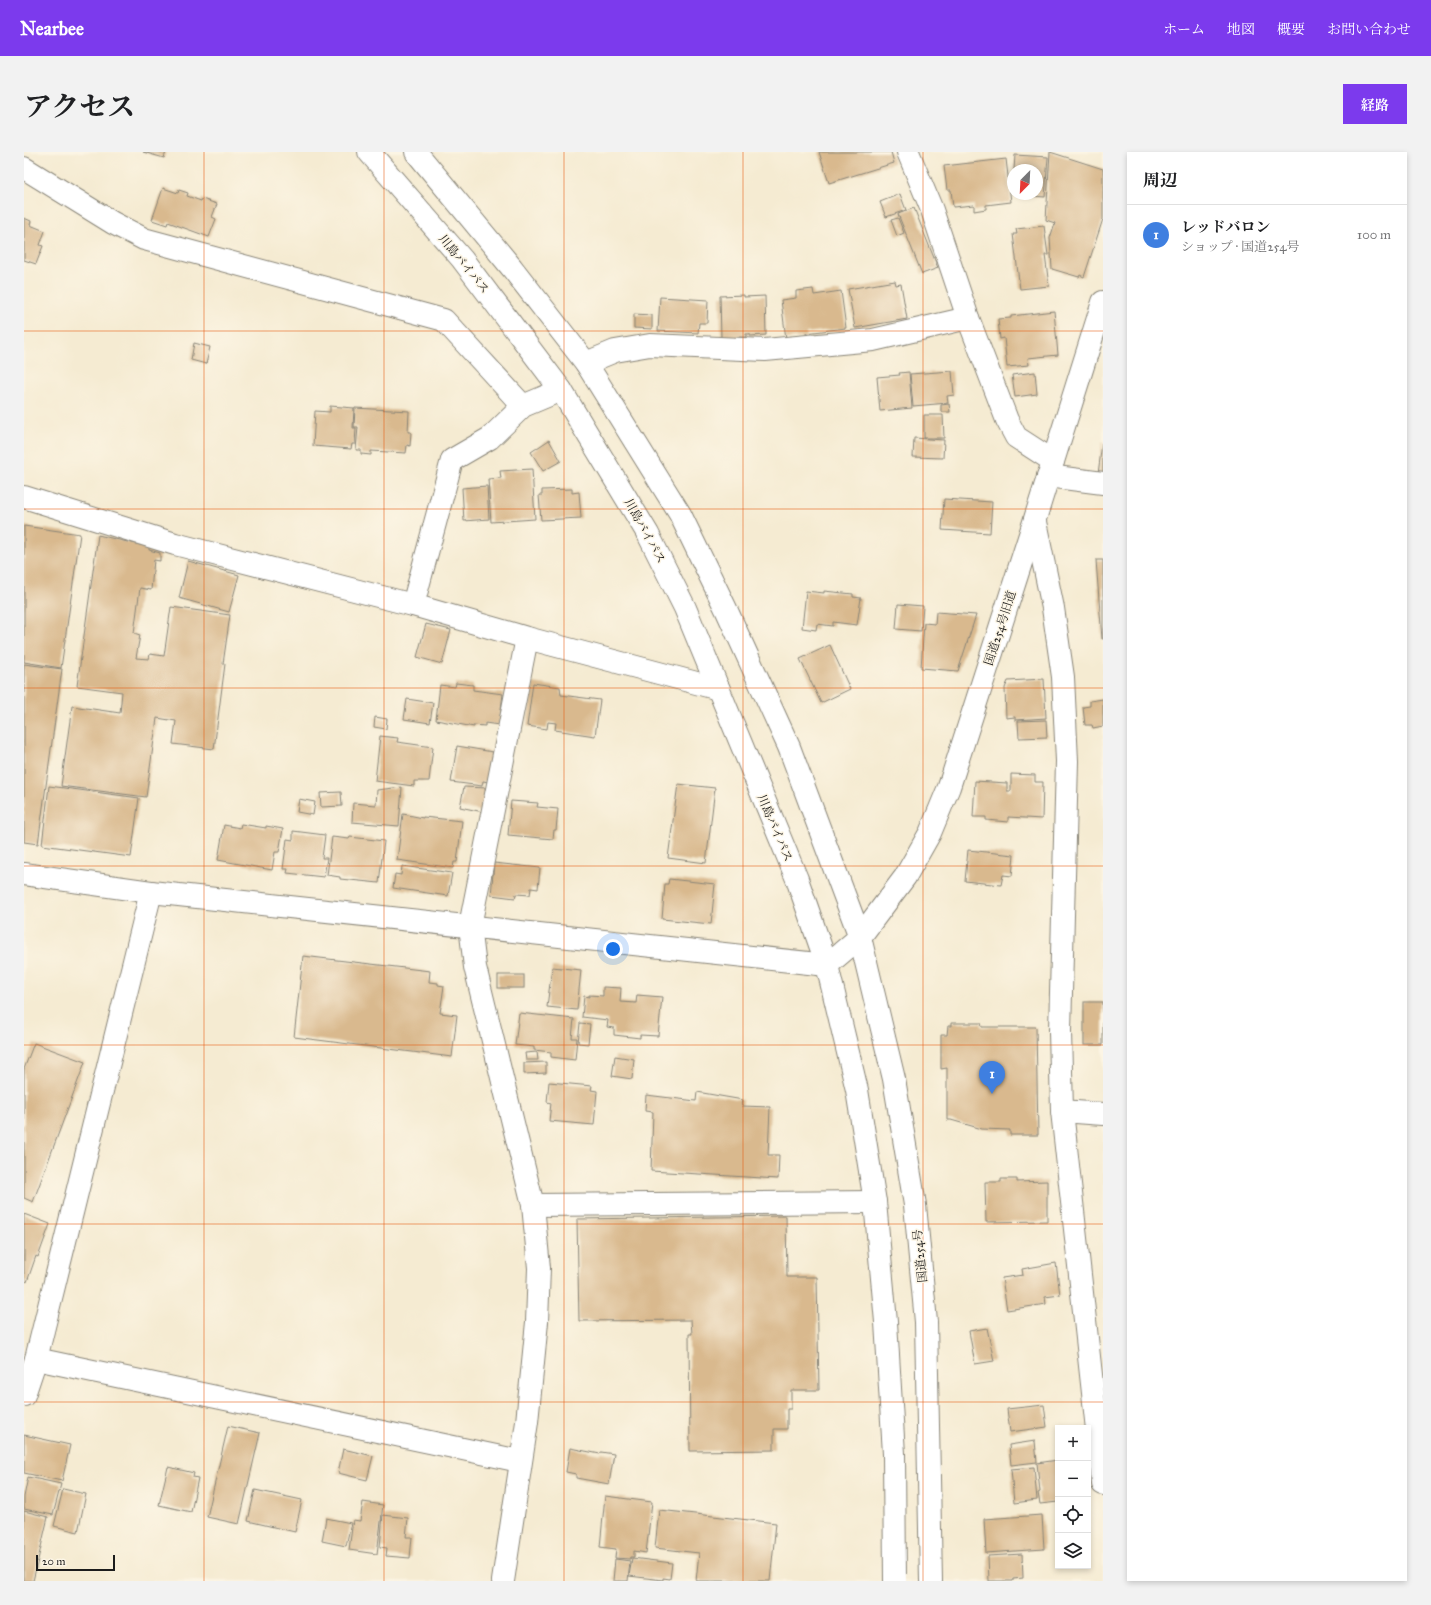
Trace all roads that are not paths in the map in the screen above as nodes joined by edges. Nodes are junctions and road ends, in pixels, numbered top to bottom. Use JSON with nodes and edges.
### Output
{"nodes":[{"id":1,"x":369,"y":152,"type":"edge"},
{"id":2,"x":416,"y":152,"type":"edge"},
{"id":3,"x":908,"y":152,"type":"edge"},
{"id":4,"x":24,"y":168,"type":"edge"},
{"id":5,"x":1103,"y":302,"type":"edge"},
{"id":6,"x":968,"y":318,"type":"junction"},
{"id":7,"x":586,"y":363,"type":"junction"},
{"id":8,"x":562,"y":390,"type":"junction"},
{"id":9,"x":523,"y":406,"type":"junction"},
{"id":10,"x":1051,"y":468,"type":"junction"},
{"id":11,"x":1103,"y":483,"type":"edge"},
{"id":12,"x":24,"y":497,"type":"edge"},
{"id":13,"x":1034,"y":522,"type":"junction"},
{"id":14,"x":413,"y":605,"type":"junction"},
{"id":15,"x":527,"y":638,"type":"junction"},
{"id":16,"x":719,"y":690,"type":"junction"},
{"id":17,"x":24,"y":874,"type":"edge"},
{"id":18,"x":151,"y":892,"type":"junction"},
{"id":19,"x":470,"y":926,"type":"junction"},
{"id":20,"x":860,"y":938,"type":"junction"},
{"id":21,"x":827,"y":965,"type":"junction"},
{"id":22,"x":1062,"y":1111,"type":"junction"},
{"id":23,"x":1103,"y":1114,"type":"edge"},
{"id":24,"x":875,"y":1202,"type":"junction"},
{"id":25,"x":533,"y":1205,"type":"junction"},
{"id":26,"x":36,"y":1359,"type":"junction"},
{"id":27,"x":24,"y":1395,"type":"edge"},
{"id":28,"x":520,"y":1462,"type":"junction"},
{"id":29,"x":1103,"y":1484,"type":"edge"},
{"id":30,"x":503,"y":1581,"type":"edge"},
{"id":31,"x":895,"y":1581,"type":"edge"},
{"id":32,"x":931,"y":1581,"type":"edge"}],
"edges":[{"from":1,"to":8,"type":"main road","name":"川島バイパス"},
{"from":2,"to":7,"type":"main road"},
{"from":3,"to":6,"type":"main road"},
{"from":4,"to":9,"type":"main road"},
{"from":5,"to":10,"type":"main road","name":"国道254号旧道"},
{"from":6,"to":7,"type":"main road"},
{"from":6,"to":10,"type":"main road"},
{"from":7,"to":20,"type":"main road"},
{"from":8,"to":9,"type":"main road"},
{"from":8,"to":16,"type":"main road","name":"川島バイパス"},
{"from":9,"to":14,"type":"main road"},
{"from":10,"to":11,"type":"main road"},
{"from":10,"to":13,"type":"main road","name":"国道254号旧道"},
{"from":12,"to":14,"type":"main road"},
{"from":13,"to":20,"type":"main road","name":"国道254号旧道"},
{"from":13,"to":22,"type":"main road"},
{"from":14,"to":15,"type":"main road"},
{"from":15,"to":16,"type":"main road"},
{"from":15,"to":19,"type":"main road"},
{"from":16,"to":21,"type":"main road","name":"川島バイパス"},
{"from":17,"to":18,"type":"main road"},
{"from":18,"to":19,"type":"main road"},
{"from":18,"to":26,"type":"main road"},
{"from":19,"to":21,"type":"main road"},
{"from":19,"to":25,"type":"main road"},
{"from":20,"to":21,"type":"main road","name":"国道254号旧道"},
{"from":20,"to":32,"type":"main road","name":"国道254号"},
{"from":21,"to":24,"type":"main road"},
{"from":22,"to":23,"type":"main road"},
{"from":22,"to":29,"type":"main road"},
{"from":24,"to":25,"type":"main road"},
{"from":24,"to":31,"type":"main road"},
{"from":25,"to":28,"type":"main road"},
{"from":26,"to":27,"type":"main road"},
{"from":26,"to":28,"type":"main road"},
{"from":28,"to":30,"type":"main road"}]}
